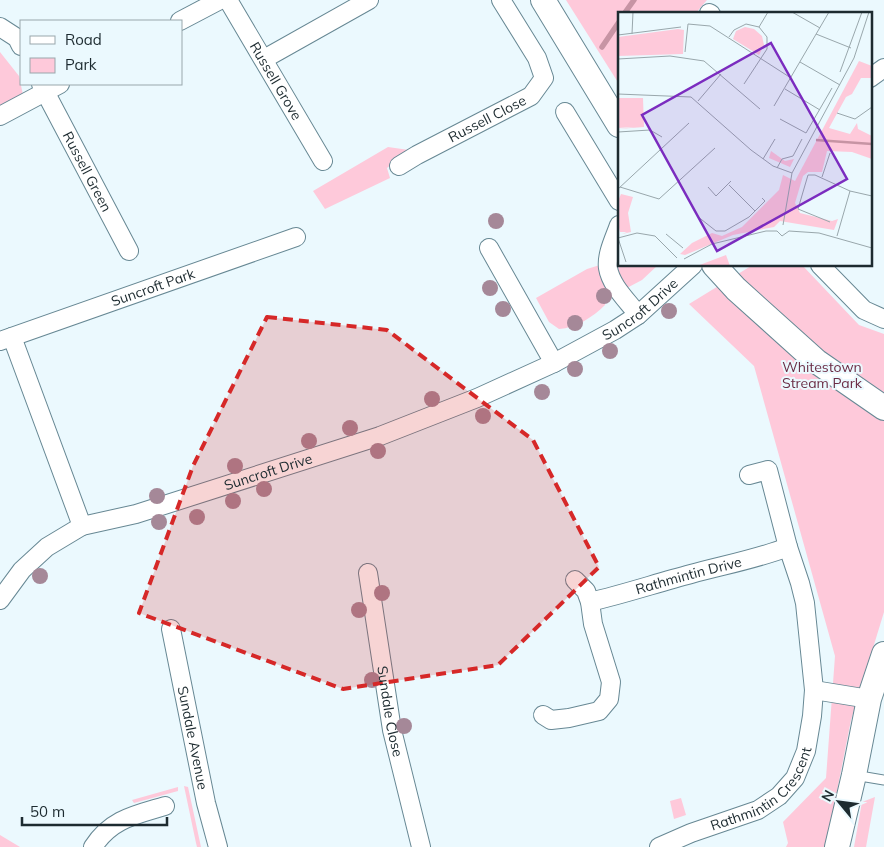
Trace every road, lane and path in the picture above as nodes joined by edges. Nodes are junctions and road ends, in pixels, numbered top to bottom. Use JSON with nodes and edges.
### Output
{"nodes":[{"id":1,"x":220,"y":0,"type":"edge"},
{"id":2,"x":228,"y":0,"type":"edge"},
{"id":3,"x":369,"y":0,"type":"edge"},
{"id":4,"x":501,"y":0,"type":"edge"},
{"id":5,"x":543,"y":0,"type":"edge"},
{"id":6,"x":182,"y":20,"type":"edge"},
{"id":7,"x":0,"y":27,"type":"edge"},
{"id":8,"x":20,"y":44,"type":"edge"},
{"id":9,"x":264,"y":59,"type":"junction"},
{"id":10,"x":884,"y":68,"type":"edge"},
{"id":11,"x":872,"y":77,"type":"edge"},
{"id":12,"x":49,"y":86,"type":"edge"},
{"id":13,"x":565,"y":112,"type":"dead end"},
{"id":14,"x":0,"y":116,"type":"edge"},
{"id":15,"x":618,"y":123,"type":"edge"},
{"id":16,"x":323,"y":161,"type":"dead end"},
{"id":17,"x":399,"y":166,"type":"dead end"},
{"id":18,"x":618,"y":199,"type":"edge"},
{"id":19,"x":618,"y":228,"type":"edge"},
{"id":20,"x":296,"y":237,"type":"dead end"},
{"id":21,"x":489,"y":248,"type":"dead end"},
{"id":22,"x":129,"y":251,"type":"dead end"},
{"id":23,"x":692,"y":266,"type":"edge"},
{"id":24,"x":715,"y":266,"type":"edge"},
{"id":25,"x":821,"y":266,"type":"edge"},
{"id":26,"x":638,"y":315,"type":"junction"},
{"id":27,"x":884,"y":319,"type":"edge"},
{"id":28,"x":6,"y":339,"type":"edge"},
{"id":29,"x":554,"y":363,"type":"junction"},
{"id":30,"x":884,"y":408,"type":"edge"},
{"id":31,"x":749,"y":475,"type":"dead end"},
{"id":32,"x":82,"y":526,"type":"junction"},
{"id":33,"x":788,"y":547,"type":"junction"},
{"id":34,"x":368,"y":574,"type":"dead end"},
{"id":35,"x":575,"y":580,"type":"dead end"},
{"id":36,"x":0,"y":600,"type":"edge"},
{"id":37,"x":590,"y":602,"type":"junction"},
{"id":38,"x":170,"y":629,"type":"dead end"},
{"id":39,"x":884,"y":654,"type":"edge"},
{"id":40,"x":814,"y":690,"type":"junction"},
{"id":41,"x":869,"y":699,"type":"junction"},
{"id":42,"x":543,"y":715,"type":"dead end"},
{"id":43,"x":854,"y":775,"type":"junction"},
{"id":44,"x":884,"y":780,"type":"edge"},
{"id":45,"x":165,"y":806,"type":"dead end"},
{"id":46,"x":93,"y":847,"type":"edge"},
{"id":47,"x":218,"y":847,"type":"edge"},
{"id":48,"x":421,"y":847,"type":"edge"},
{"id":49,"x":659,"y":847,"type":"edge"},
{"id":50,"x":837,"y":847,"type":"edge"}],
"edges":[{"from":1,"to":6,"type":"street"},
{"from":2,"to":9,"type":"street","name":"Russell Grove"},
{"from":3,"to":9,"type":"street"},
{"from":4,"to":17,"type":"street","name":"Russell Close"},
{"from":5,"to":15,"type":"street"},
{"from":7,"to":8,"type":"street"},
{"from":9,"to":16,"type":"street","name":"Russell Grove"},
{"from":10,"to":11,"type":"street"},
{"from":12,"to":14,"type":"street"},
{"from":12,"to":22,"type":"street","name":"Russell Green"},
{"from":13,"to":18,"type":"street"},
{"from":19,"to":26,"type":"street"},
{"from":20,"to":28,"type":"street","name":"Suncroft Park"},
{"from":21,"to":29,"type":"street"},
{"from":23,"to":26,"type":"street","name":"Suncroft Drive"},
{"from":24,"to":30,"type":"street"},
{"from":25,"to":27,"type":"street"},
{"from":26,"to":29,"type":"street","name":"Suncroft Drive"},
{"from":28,"to":32,"type":"street","name":"Suncroft Park"},
{"from":29,"to":32,"type":"street","name":"Suncroft Drive"},
{"from":31,"to":33,"type":"street","name":"Rathmintin Crescent"},
{"from":32,"to":36,"type":"street","name":"Suncroft Drive"},
{"from":33,"to":37,"type":"street","name":"Rathmintin Drive"},
{"from":33,"to":40,"type":"street","name":"Rathmintin Crescent"},
{"from":34,"to":48,"type":"street","name":"Sundale Close"},
{"from":35,"to":37,"type":"street"},
{"from":37,"to":42,"type":"street"},
{"from":38,"to":47,"type":"street","name":"Sundale Avenue"},
{"from":39,"to":41,"type":"street"},
{"from":40,"to":41,"type":"street"},
{"from":40,"to":49,"type":"street","name":"Rathmintin Crescent"},
{"from":41,"to":43,"type":"street"},
{"from":43,"to":44,"type":"lane"},
{"from":43,"to":50,"type":"street"},
{"from":45,"to":46,"type":"street"}]}
